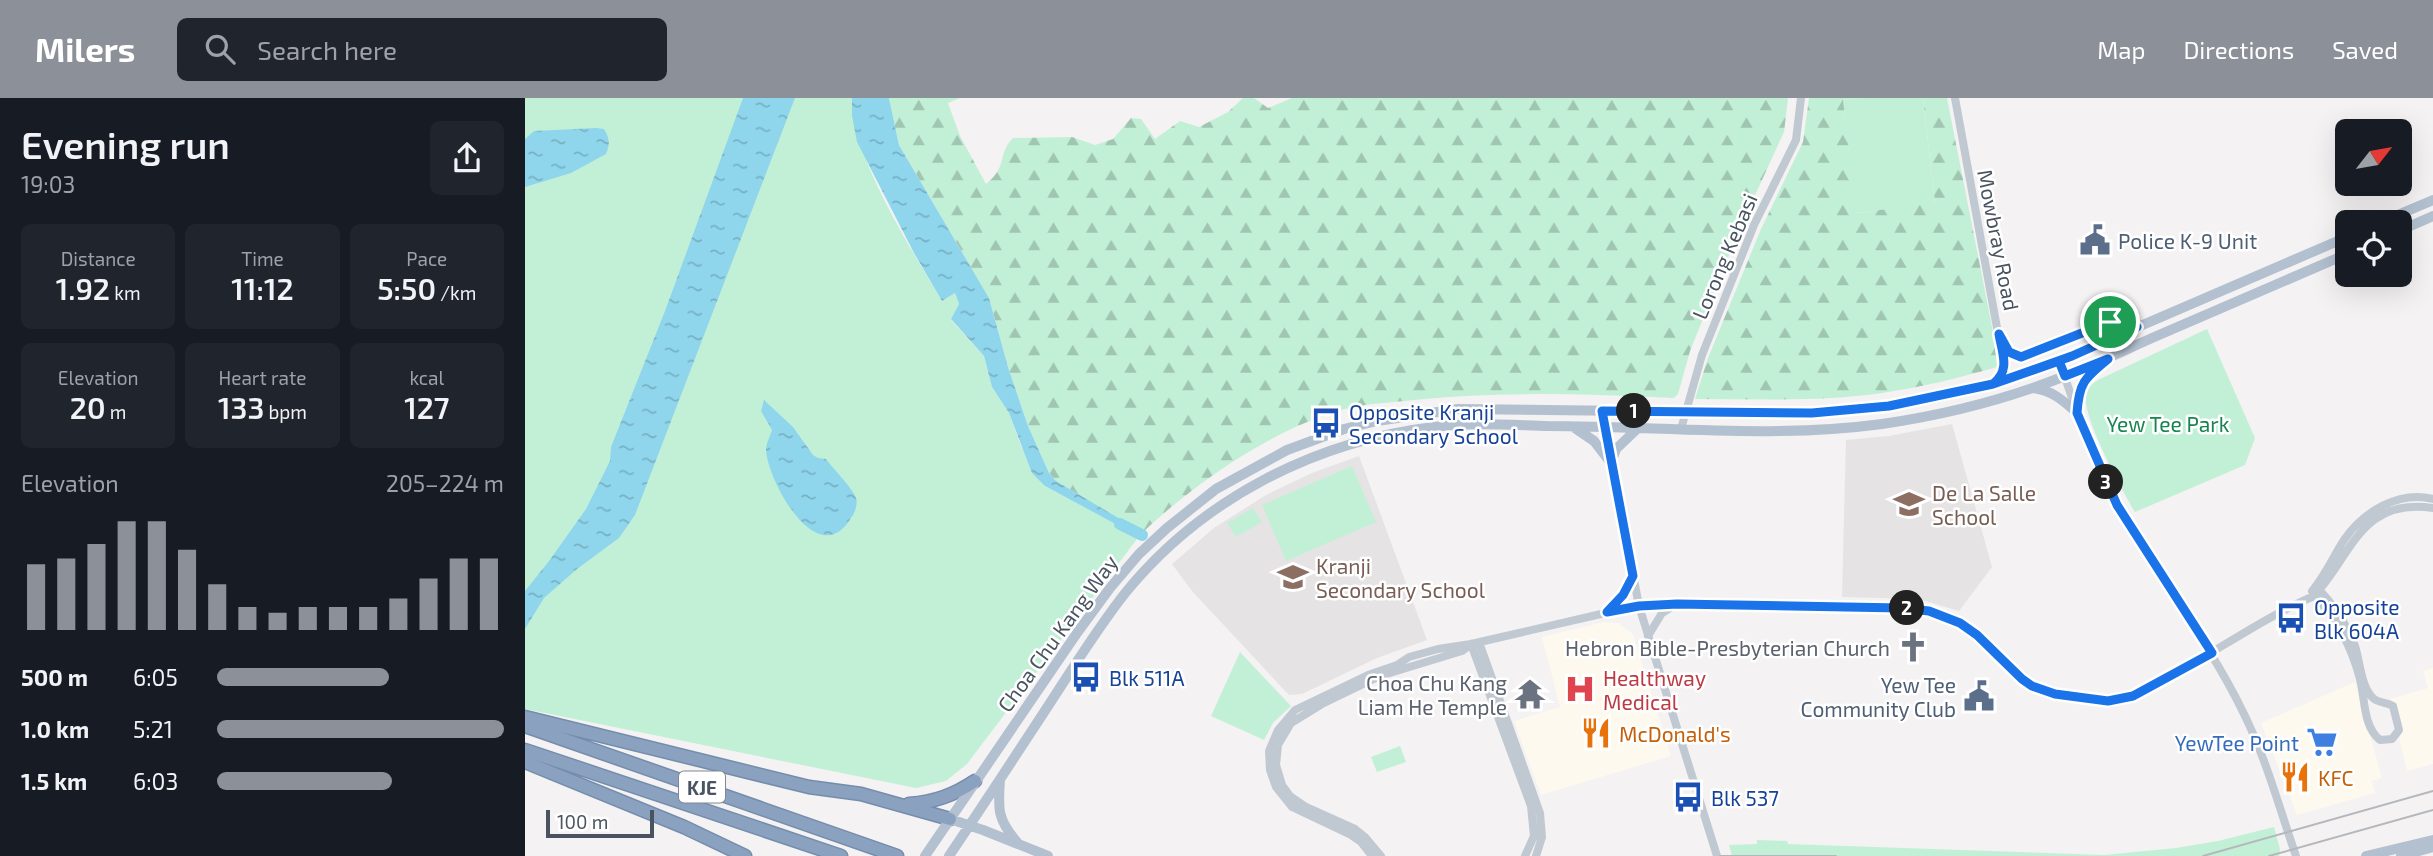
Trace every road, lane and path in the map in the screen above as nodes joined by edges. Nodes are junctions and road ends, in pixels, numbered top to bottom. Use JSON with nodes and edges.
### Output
{"nodes":[{"id":1,"x":1801,"y":98,"type":"edge"},
{"id":2,"x":1955,"y":98,"type":"edge"},
{"id":3,"x":2433,"y":200,"type":"edge"},
{"id":4,"x":2409,"y":210,"type":"edge"},
{"id":5,"x":2433,"y":216,"type":"edge"},
{"id":6,"x":2412,"y":225,"type":"edge"},
{"id":7,"x":2335,"y":242,"type":"edge"},
{"id":8,"x":2335,"y":259,"type":"edge"},
{"id":9,"x":2137,"y":327,"type":"junction"},
{"id":10,"x":1999,"y":334,"type":"junction"},
{"id":11,"x":2108,"y":359,"type":"junction"},
{"id":12,"x":2059,"y":361,"type":"junction"},
{"id":13,"x":2065,"y":376,"type":"junction"},
{"id":14,"x":1993,"y":384,"type":"junction"},
{"id":15,"x":2031,"y":387,"type":"junction"},
{"id":16,"x":1602,"y":411,"type":"junction"},
{"id":17,"x":1685,"y":412,"type":"junction"},
{"id":18,"x":2077,"y":413,"type":"junction"},
{"id":19,"x":1572,"y":426,"type":"junction"},
{"id":20,"x":1605,"y":427,"type":"junction"},
{"id":21,"x":1637,"y":429,"type":"junction"},
{"id":22,"x":1681,"y":429,"type":"junction"},
{"id":23,"x":1611,"y":463,"type":"junction"},
{"id":24,"x":2433,"y":499,"type":"edge"},
{"id":25,"x":2433,"y":508,"type":"edge"},
{"id":26,"x":1633,"y":576,"type":"junction"},
{"id":27,"x":2313,"y":593,"type":"junction"},
{"id":28,"x":1677,"y":604,"type":"junction"},
{"id":29,"x":1639,"y":606,"type":"junction"},
{"id":30,"x":1607,"y":612,"type":"junction"},
{"id":31,"x":1648,"y":636,"type":"junction"},
{"id":32,"x":1475,"y":643,"type":"junction"},
{"id":33,"x":2212,"y":653,"type":"junction"},
{"id":34,"x":525,"y":717,"type":"edge"},
{"id":35,"x":525,"y":726,"type":"edge"},
{"id":36,"x":525,"y":750,"type":"edge"},
{"id":37,"x":525,"y":762,"type":"edge"},
{"id":38,"x":1000,"y":779,"type":"junction"},
{"id":39,"x":975,"y":781,"type":"junction"},
{"id":40,"x":902,"y":805,"type":"junction"},
{"id":41,"x":948,"y":823,"type":"junction"},
{"id":42,"x":967,"y":829,"type":"junction"},
{"id":43,"x":2433,"y":840,"type":"edge"},
{"id":44,"x":1019,"y":844,"type":"junction"},
{"id":45,"x":2433,"y":847,"type":"edge"},
{"id":46,"x":745,"y":856,"type":"edge"},
{"id":47,"x":841,"y":856,"type":"edge"},
{"id":48,"x":897,"y":856,"type":"edge"},
{"id":49,"x":925,"y":856,"type":"edge"},
{"id":50,"x":949,"y":856,"type":"edge"},
{"id":51,"x":1048,"y":856,"type":"edge"},
{"id":52,"x":1372,"y":856,"type":"edge"},
{"id":53,"x":1381,"y":856,"type":"edge"},
{"id":54,"x":1525,"y":856,"type":"edge"},
{"id":55,"x":1535,"y":856,"type":"edge"},
{"id":56,"x":1717,"y":856,"type":"edge"},
{"id":57,"x":2296,"y":856,"type":"edge"},
{"id":58,"x":2366,"y":856,"type":"edge"},
{"id":59,"x":2401,"y":856,"type":"edge"}],
"edges":[{"from":1,"to":17,"type":"street","name":"Lorong Kebasi"},
{"from":2,"to":10,"type":"street","name":"Mowbray Road"},
{"from":3,"to":4,"type":"main road"},
{"from":5,"to":6,"type":"main road"},
{"from":7,"to":9,"type":"main road","name":"Choa Chu Kang Way"},
{"from":8,"to":11,"type":"main road","name":"Choa Chu Kang Way"},
{"from":9,"to":10,"type":"street"},
{"from":9,"to":12,"type":"main road","name":"Choa Chu Kang Way"},
{"from":10,"to":14,"type":"street","name":"Mowbray Road"},
{"from":11,"to":13,"type":"main road","name":"Choa Chu Kang Way"},
{"from":11,"to":18,"type":"main road"},
{"from":12,"to":13,"type":"street"},
{"from":12,"to":14,"type":"main road","name":"Choa Chu Kang Way"},
{"from":13,"to":15,"type":"main road","name":"Choa Chu Kang Way"},
{"from":13,"to":18,"type":"street"},
{"from":14,"to":17,"type":"main road","name":"Choa Chu Kang Way"},
{"from":15,"to":18,"type":"main road"},
{"from":15,"to":22,"type":"main road","name":"Choa Chu Kang Way"},
{"from":16,"to":17,"type":"main road","name":"Choa Chu Kang Way"},
{"from":16,"to":20,"type":"street"},
{"from":16,"to":39,"type":"main road","name":"Choa Chu Kang Way"},
{"from":17,"to":22,"type":"street","name":"Lorong Kebasi"},
{"from":18,"to":33,"type":"street"},
{"from":19,"to":20,"type":"main road","name":"Choa Chu Kang Way"},
{"from":19,"to":23,"type":"main road"},
{"from":19,"to":38,"type":"main road","name":"Choa Chu Kang Way"},
{"from":20,"to":21,"type":"main road","name":"Choa Chu Kang Way"},
{"from":20,"to":23,"type":"street"},
{"from":21,"to":22,"type":"main road","name":"Choa Chu Kang Way"},
{"from":21,"to":23,"type":"main road"},
{"from":23,"to":26,"type":"street"},
{"from":24,"to":27,"type":"street"},
{"from":25,"to":27,"type":"street"},
{"from":26,"to":29,"type":"street"},
{"from":26,"to":30,"type":"street"},
{"from":27,"to":27,"type":"street"},
{"from":27,"to":33,"type":"street"},
{"from":28,"to":29,"type":"street"},
{"from":28,"to":31,"type":"street"},
{"from":28,"to":33,"type":"street"},
{"from":29,"to":30,"type":"street"},
{"from":29,"to":31,"type":"street"},
{"from":30,"to":32,"type":"street"},
{"from":31,"to":56,"type":"street"},
{"from":32,"to":52,"type":"street"},
{"from":32,"to":53,"type":"street"},
{"from":32,"to":54,"type":"street"},
{"from":32,"to":55,"type":"street"},
{"from":33,"to":57,"type":"street"},
{"from":34,"to":40,"type":"highway"},
{"from":35,"to":48,"type":"highway","number":"KJE"},
{"from":36,"to":47,"type":"highway","number":"KJE"},
{"from":37,"to":46,"type":"highway"},
{"from":38,"to":42,"type":"main road","name":"Choa Chu Kang Way"},
{"from":38,"to":44,"type":"main road"},
{"from":39,"to":40,"type":"highway"},
{"from":39,"to":41,"type":"main road","name":"Choa Chu Kang Way"},
{"from":40,"to":41,"type":"highway"},
{"from":41,"to":42,"type":"main road"},
{"from":41,"to":49,"type":"main road","name":"Choa Chu Kang Way"},
{"from":42,"to":44,"type":"main road"},
{"from":42,"to":50,"type":"main road","name":"Choa Chu Kang Way"},
{"from":43,"to":58,"type":"main road"},
{"from":44,"to":51,"type":"main road"},
{"from":45,"to":59,"type":"main road"}]}
